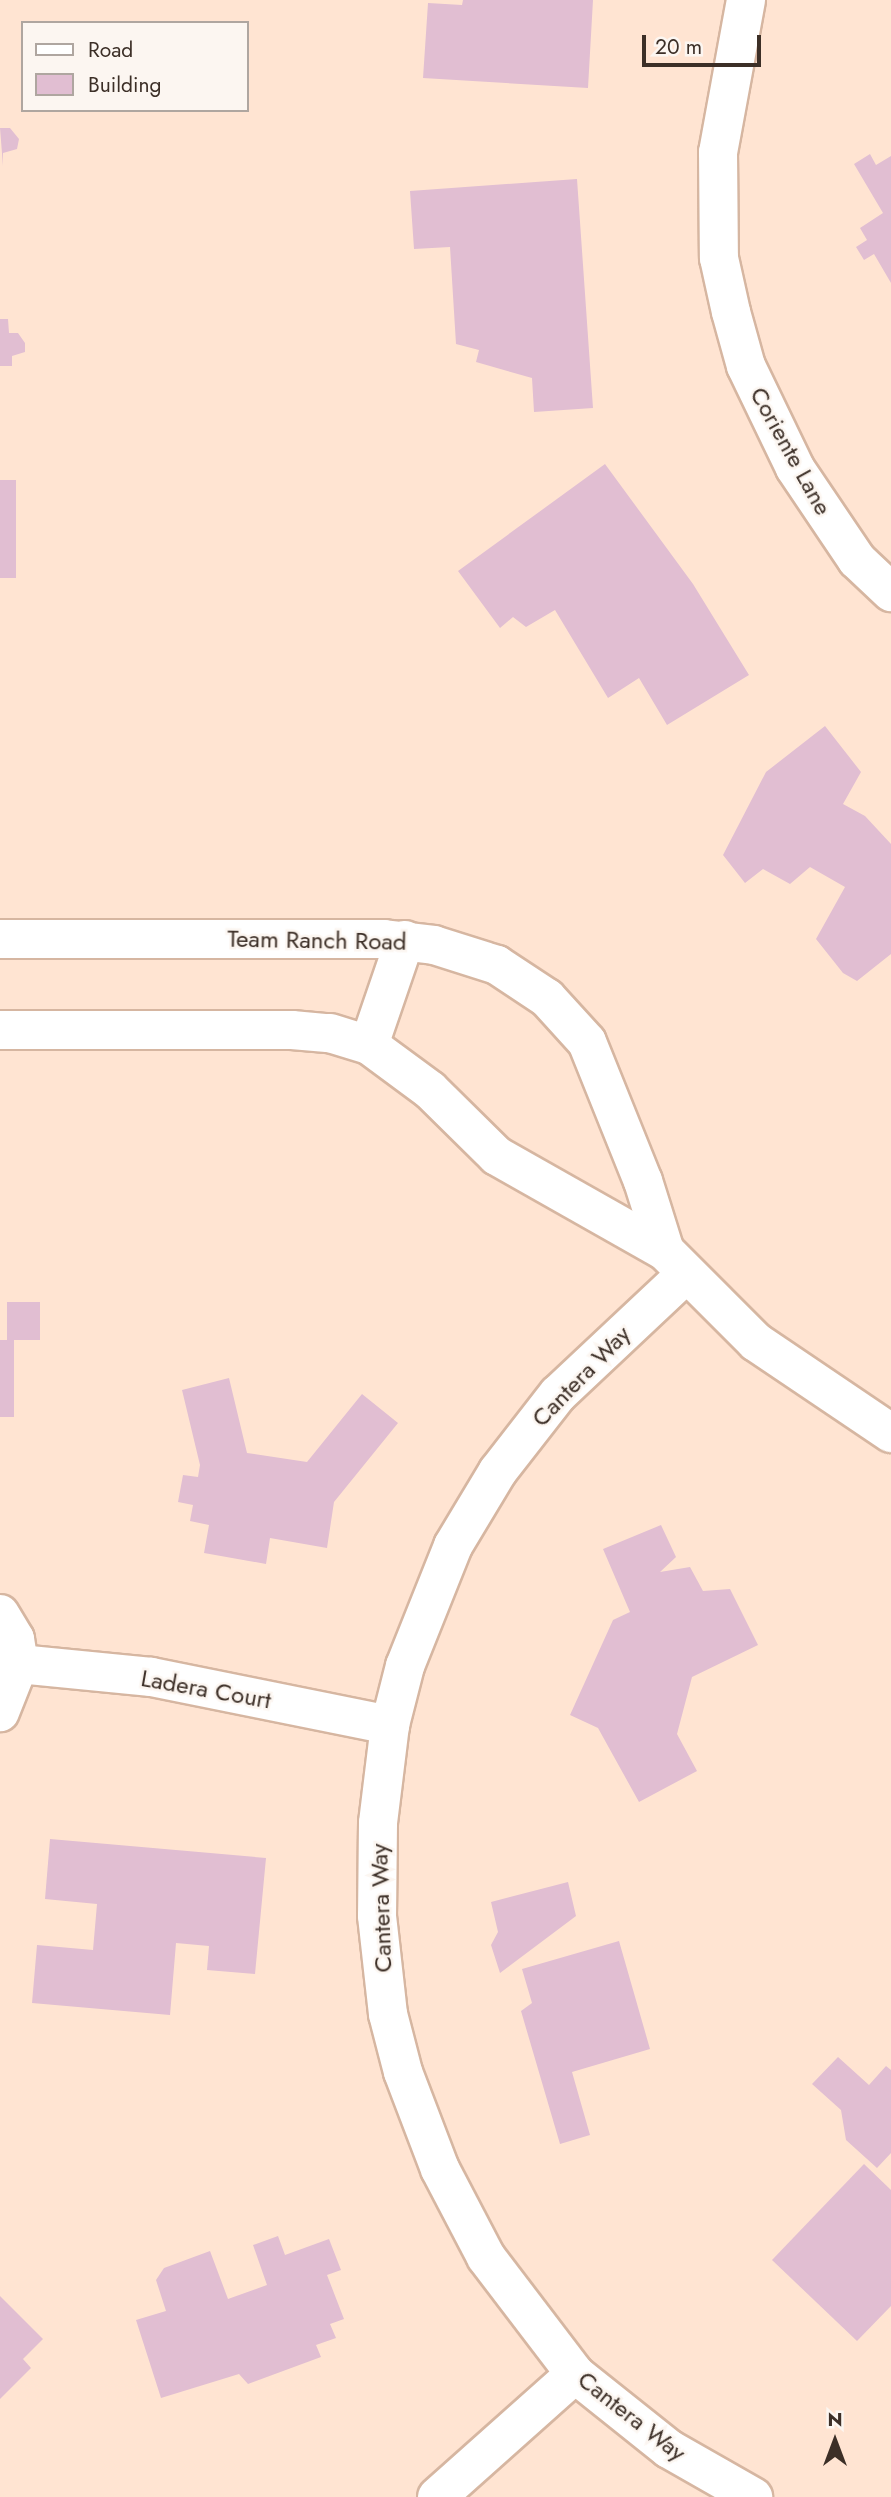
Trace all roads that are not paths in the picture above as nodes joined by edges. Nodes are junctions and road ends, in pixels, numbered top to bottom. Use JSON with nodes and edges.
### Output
{"nodes":[{"id":1,"x":746,"y":0,"type":"edge"},
{"id":2,"x":891,"y":592,"type":"edge"},
{"id":3,"x":0,"y":939,"type":"edge"},
{"id":4,"x":405,"y":940,"type":"junction"},
{"id":5,"x":0,"y":1030,"type":"edge"},
{"id":6,"x":369,"y":1045,"type":"junction"},
{"id":7,"x":675,"y":1263,"type":"junction"},
{"id":8,"x":891,"y":1433,"type":"edge"},
{"id":9,"x":0,"y":1614,"type":"edge"},
{"id":10,"x":19,"y":1664,"type":"junction"},
{"id":11,"x":0,"y":1712,"type":"edge"},
{"id":12,"x":390,"y":1725,"type":"junction"},
{"id":13,"x":576,"y":2374,"type":"junction"},
{"id":14,"x":437,"y":2497,"type":"edge"},
{"id":15,"x":753,"y":2497,"type":"edge"}],
"edges":[{"from":1,"to":2,"type":"street","name":"Coriente Lane"},
{"from":3,"to":4,"type":"street","name":"Team Ranch Road"},
{"from":4,"to":6,"type":"street"},
{"from":4,"to":7,"type":"street","name":"Team Ranch Road"},
{"from":5,"to":6,"type":"street","name":"Team Ranch Road"},
{"from":6,"to":7,"type":"street","name":"Team Ranch Road"},
{"from":7,"to":8,"type":"street","name":"Team Ranch Road"},
{"from":7,"to":12,"type":"street","name":"Cantera Way"},
{"from":9,"to":10,"type":"street"},
{"from":10,"to":11,"type":"street"},
{"from":10,"to":12,"type":"street","name":"Ladera Court"},
{"from":12,"to":13,"type":"street","name":"Cantera Way"},
{"from":13,"to":14,"type":"street"},
{"from":13,"to":15,"type":"street","name":"Cantera Way"}]}
